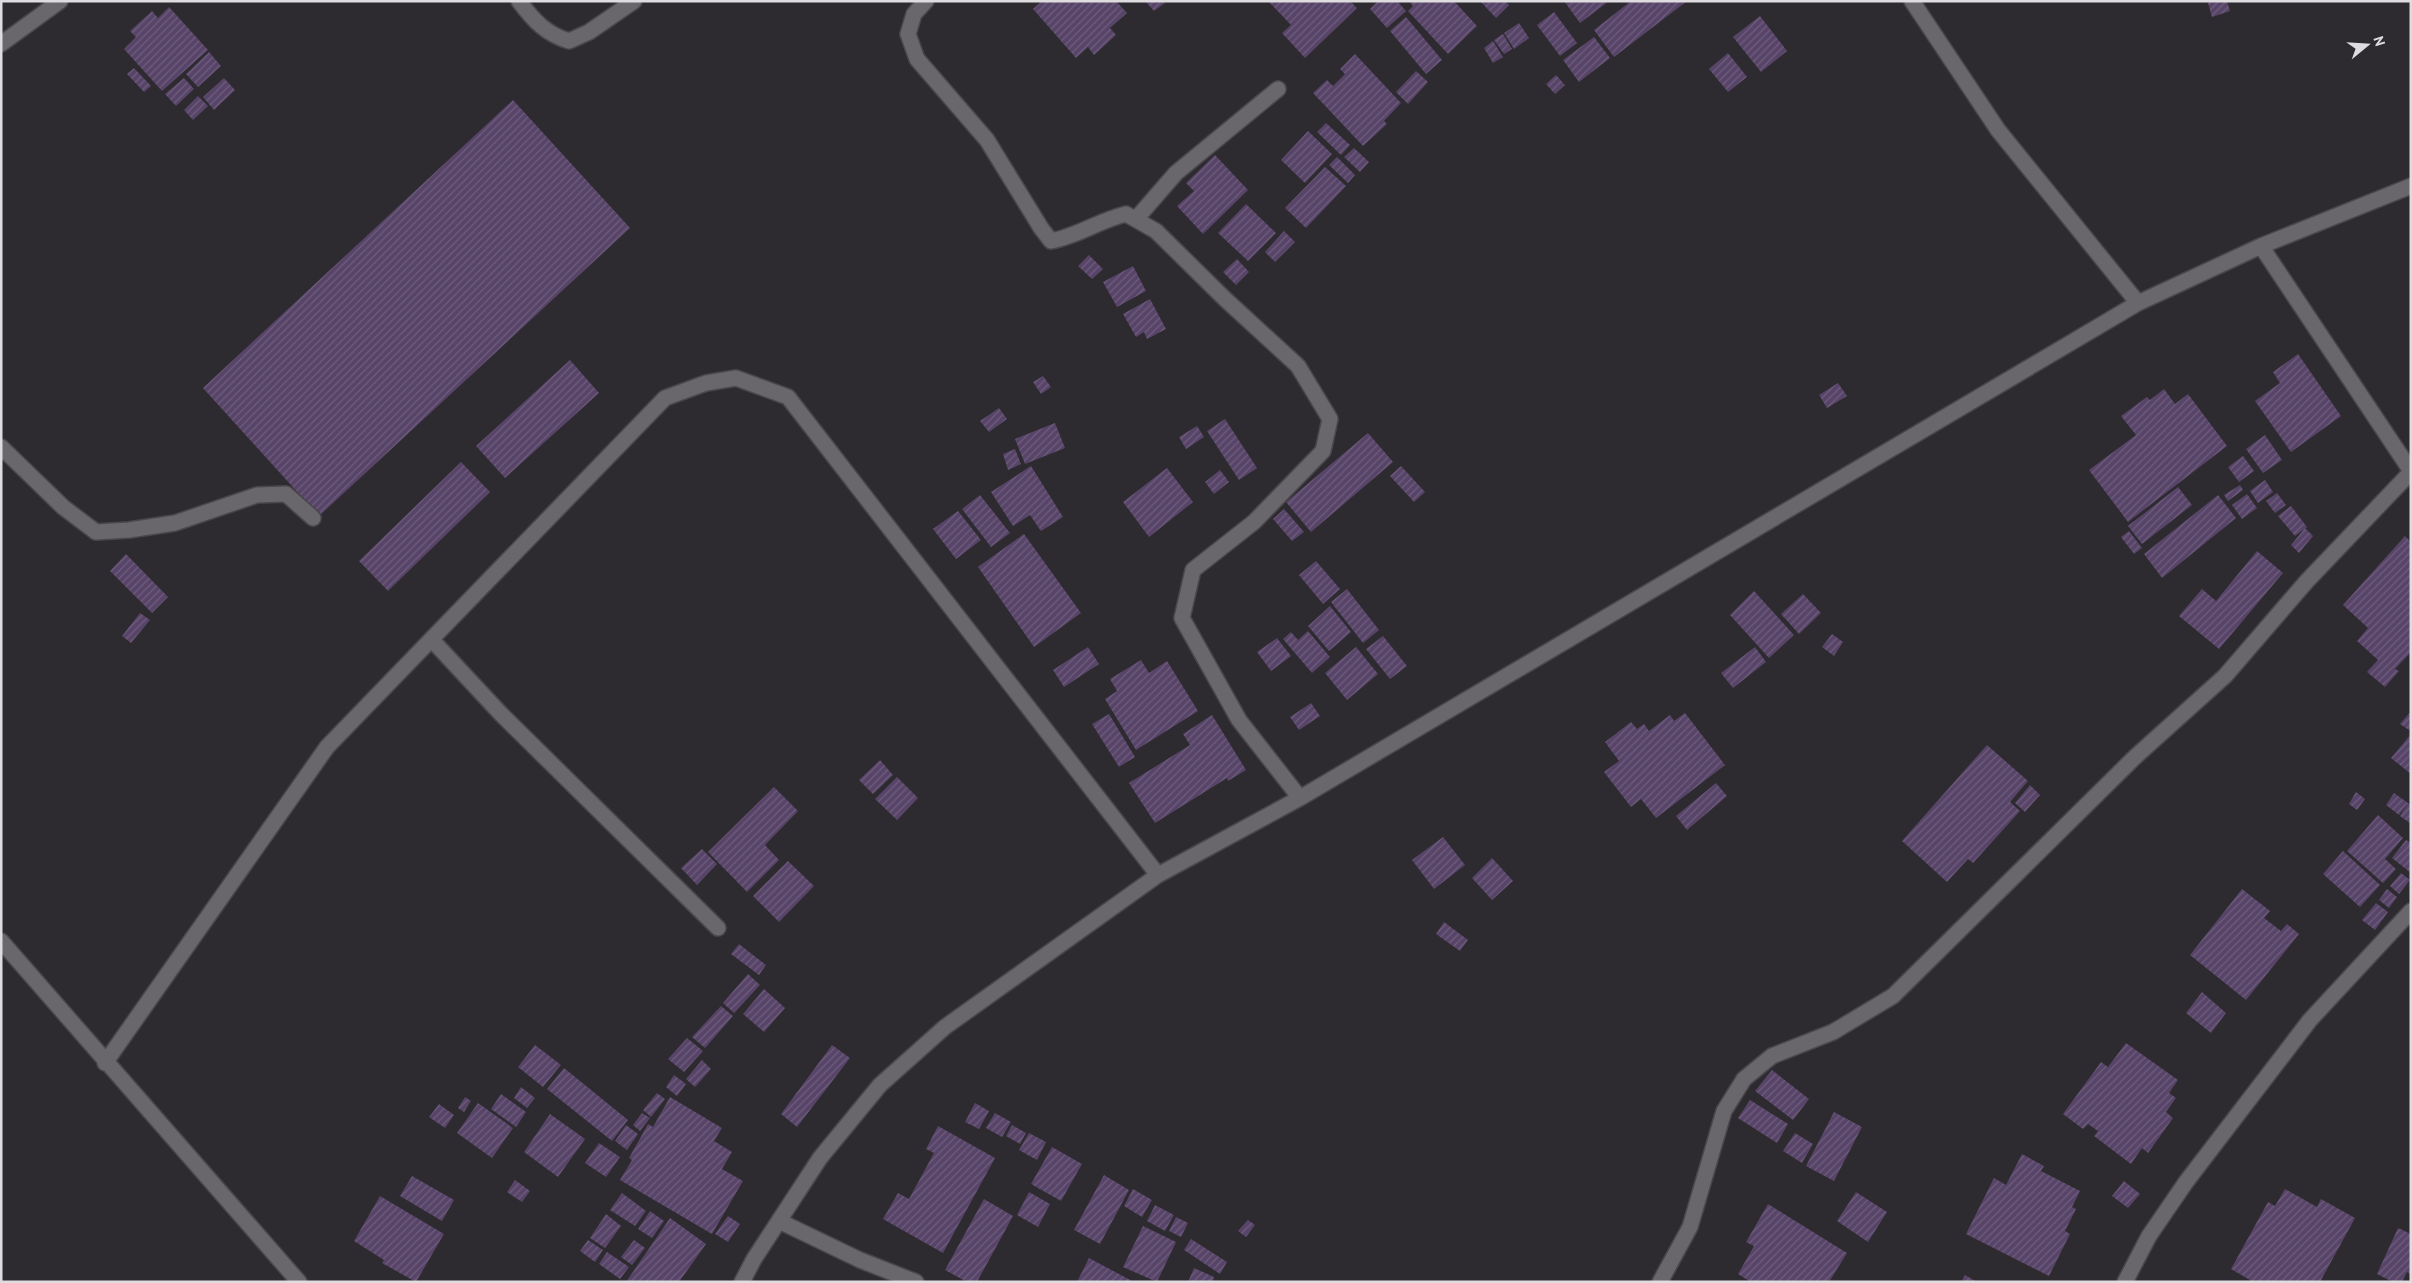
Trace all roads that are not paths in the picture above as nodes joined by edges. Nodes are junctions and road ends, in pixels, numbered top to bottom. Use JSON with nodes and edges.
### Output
{"nodes":[{"id":1,"x":60,"y":1,"type":"edge"},
{"id":2,"x":520,"y":1,"type":"edge"},
{"id":3,"x":634,"y":1,"type":"edge"},
{"id":4,"x":926,"y":1,"type":"edge"},
{"id":5,"x":1912,"y":1,"type":"edge"},
{"id":6,"x":1,"y":44,"type":"edge"},
{"id":7,"x":1278,"y":89,"type":"dead end"},
{"id":8,"x":2411,"y":186,"type":"edge"},
{"id":9,"x":1136,"y":220,"type":"junction"},
{"id":10,"x":2261,"y":246,"type":"junction"},
{"id":11,"x":2138,"y":303,"type":"junction"},
{"id":12,"x":1,"y":447,"type":"edge"},
{"id":13,"x":2411,"y":472,"type":"edge"},
{"id":14,"x":313,"y":518,"type":"dead end"},
{"id":15,"x":432,"y":640,"type":"junction"},
{"id":16,"x":1300,"y":798,"type":"junction"},
{"id":17,"x":1158,"y":875,"type":"junction"},
{"id":18,"x":2411,"y":911,"type":"edge"},
{"id":19,"x":718,"y":928,"type":"dead end"},
{"id":20,"x":1,"y":941,"type":"edge"},
{"id":21,"x":106,"y":1062,"type":"junction"},
{"id":22,"x":779,"y":1221,"type":"junction"},
{"id":23,"x":299,"y":1282,"type":"edge"},
{"id":24,"x":742,"y":1282,"type":"edge"},
{"id":25,"x":916,"y":1282,"type":"edge"},
{"id":26,"x":1660,"y":1282,"type":"edge"},
{"id":27,"x":2125,"y":1282,"type":"edge"}],
"edges":[{"from":1,"to":6,"type":"street"},
{"from":2,"to":3,"type":"street"},
{"from":4,"to":9,"type":"street"},
{"from":5,"to":11,"type":"street"},
{"from":7,"to":9,"type":"street"},
{"from":8,"to":10,"type":"street"},
{"from":9,"to":16,"type":"street"},
{"from":10,"to":11,"type":"street"},
{"from":10,"to":13,"type":"street"},
{"from":11,"to":16,"type":"street"},
{"from":12,"to":14,"type":"street"},
{"from":13,"to":26,"type":"street"},
{"from":15,"to":17,"type":"street"},
{"from":15,"to":19,"type":"street"},
{"from":15,"to":21,"type":"street"},
{"from":16,"to":17,"type":"street"},
{"from":17,"to":22,"type":"street"},
{"from":18,"to":27,"type":"street"},
{"from":20,"to":21,"type":"street"},
{"from":21,"to":23,"type":"street"},
{"from":22,"to":24,"type":"street"},
{"from":22,"to":25,"type":"street"}]}
